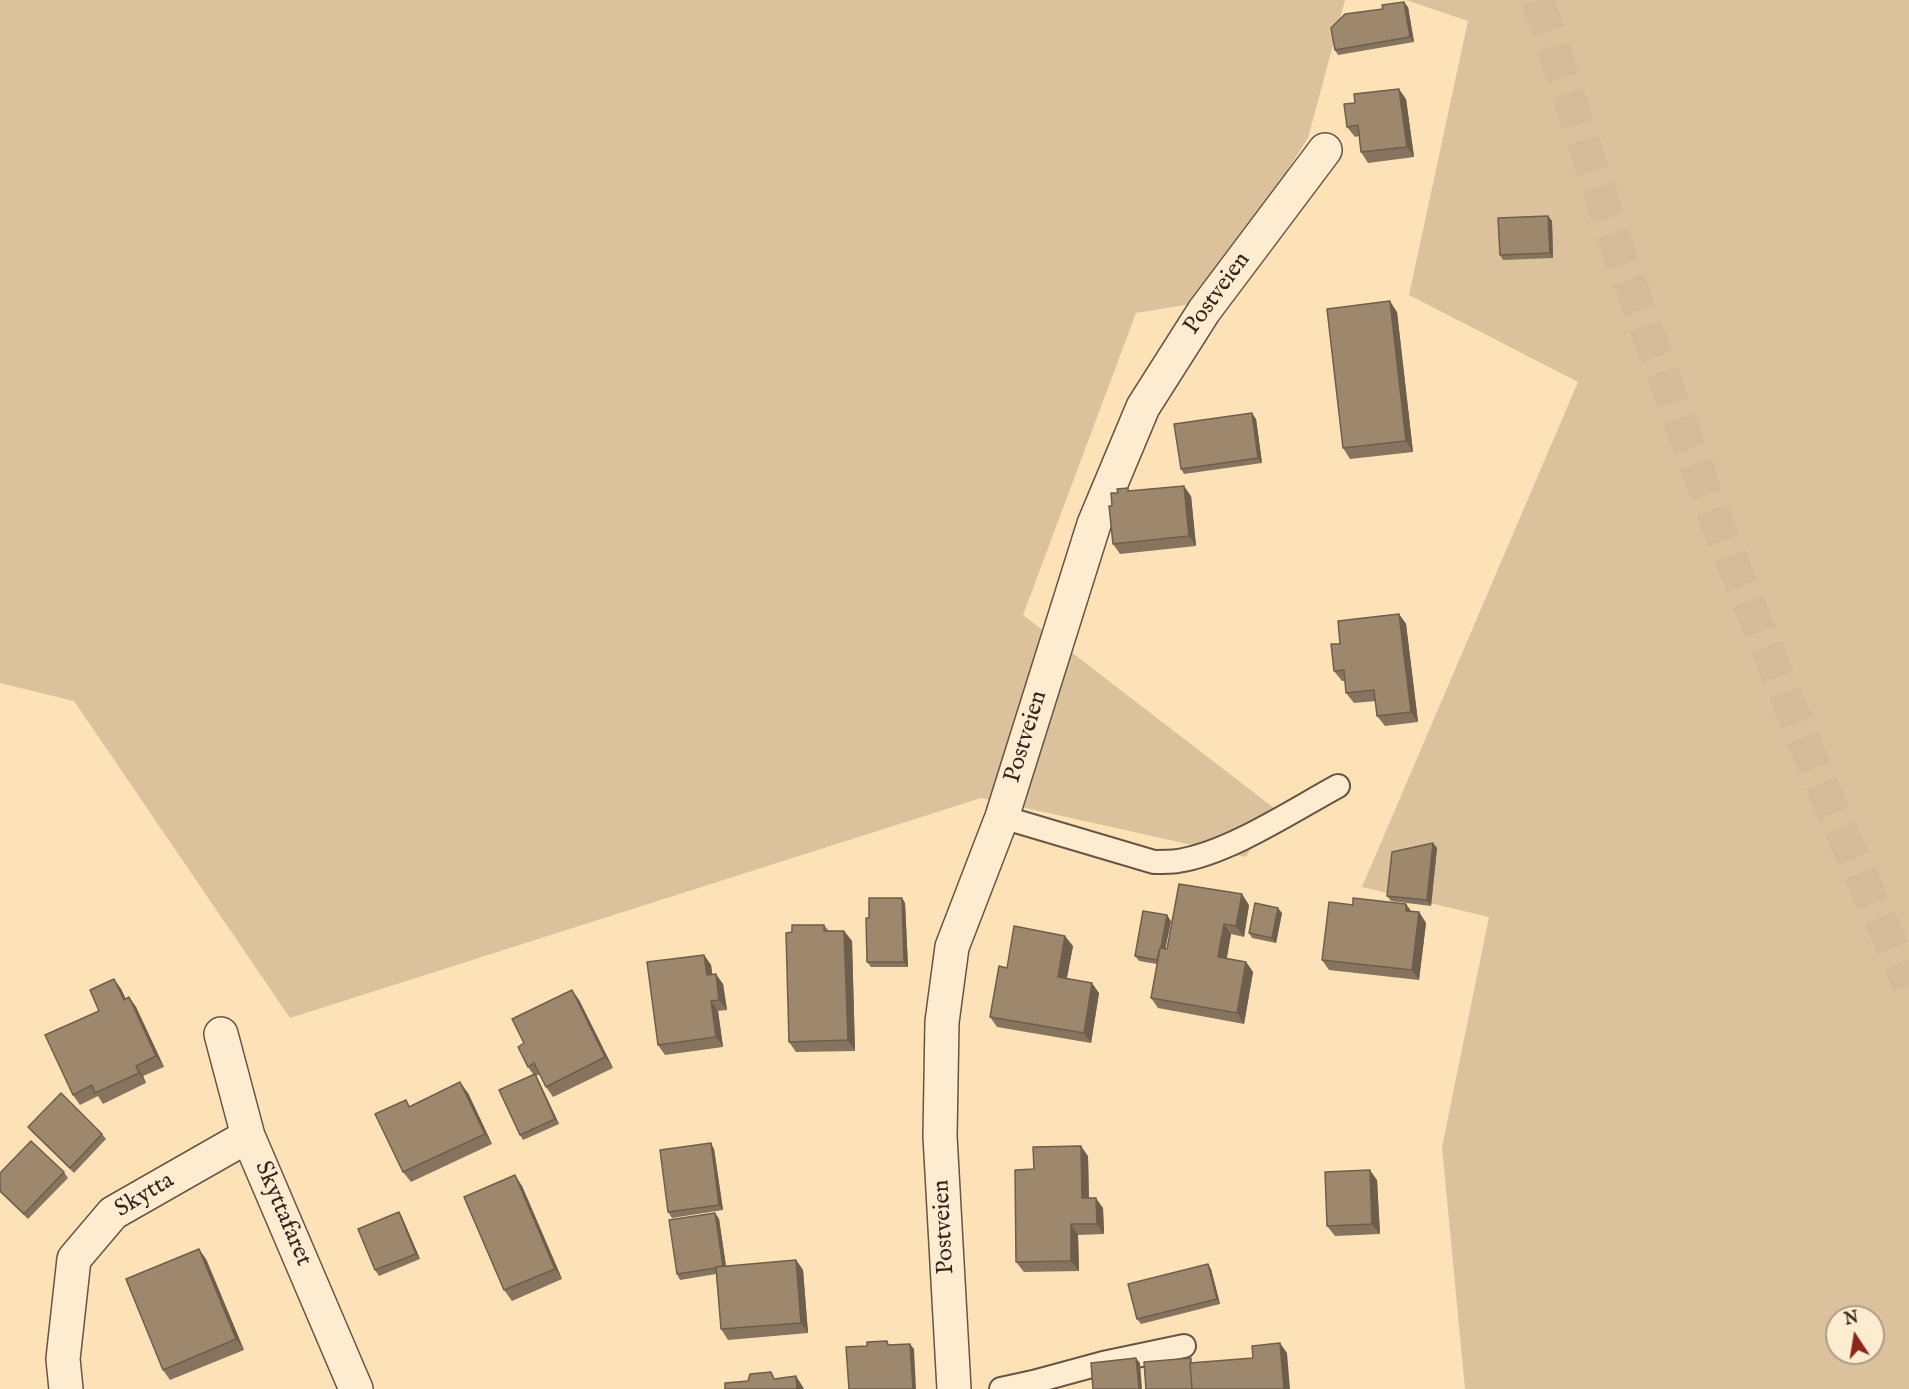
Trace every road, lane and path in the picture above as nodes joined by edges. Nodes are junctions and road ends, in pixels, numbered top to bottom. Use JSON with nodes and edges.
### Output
{"nodes":[{"id":1,"x":1325,"y":150,"type":"dead end"},
{"id":2,"x":1338,"y":786,"type":"dead end"},
{"id":3,"x":1002,"y":817,"type":"junction"},
{"id":4,"x":220,"y":1034,"type":"dead end"},
{"id":5,"x":248,"y":1136,"type":"junction"},
{"id":6,"x":1184,"y":1346,"type":"dead end"},
{"id":7,"x":66,"y":1389,"type":"edge"},
{"id":8,"x":356,"y":1389,"type":"edge"},
{"id":9,"x":954,"y":1389,"type":"edge"},
{"id":10,"x":1001,"y":1389,"type":"edge"}],
"edges":[{"from":1,"to":3,"type":"street","name":"Postveien"},
{"from":2,"to":3,"type":"lane"},
{"from":3,"to":9,"type":"street","name":"Postveien"},
{"from":4,"to":5,"type":"street","name":"Skyttafaret"},
{"from":5,"to":7,"type":"street","name":"Skytta"},
{"from":5,"to":8,"type":"street","name":"Skyttafaret"},
{"from":6,"to":10,"type":"lane"}]}
